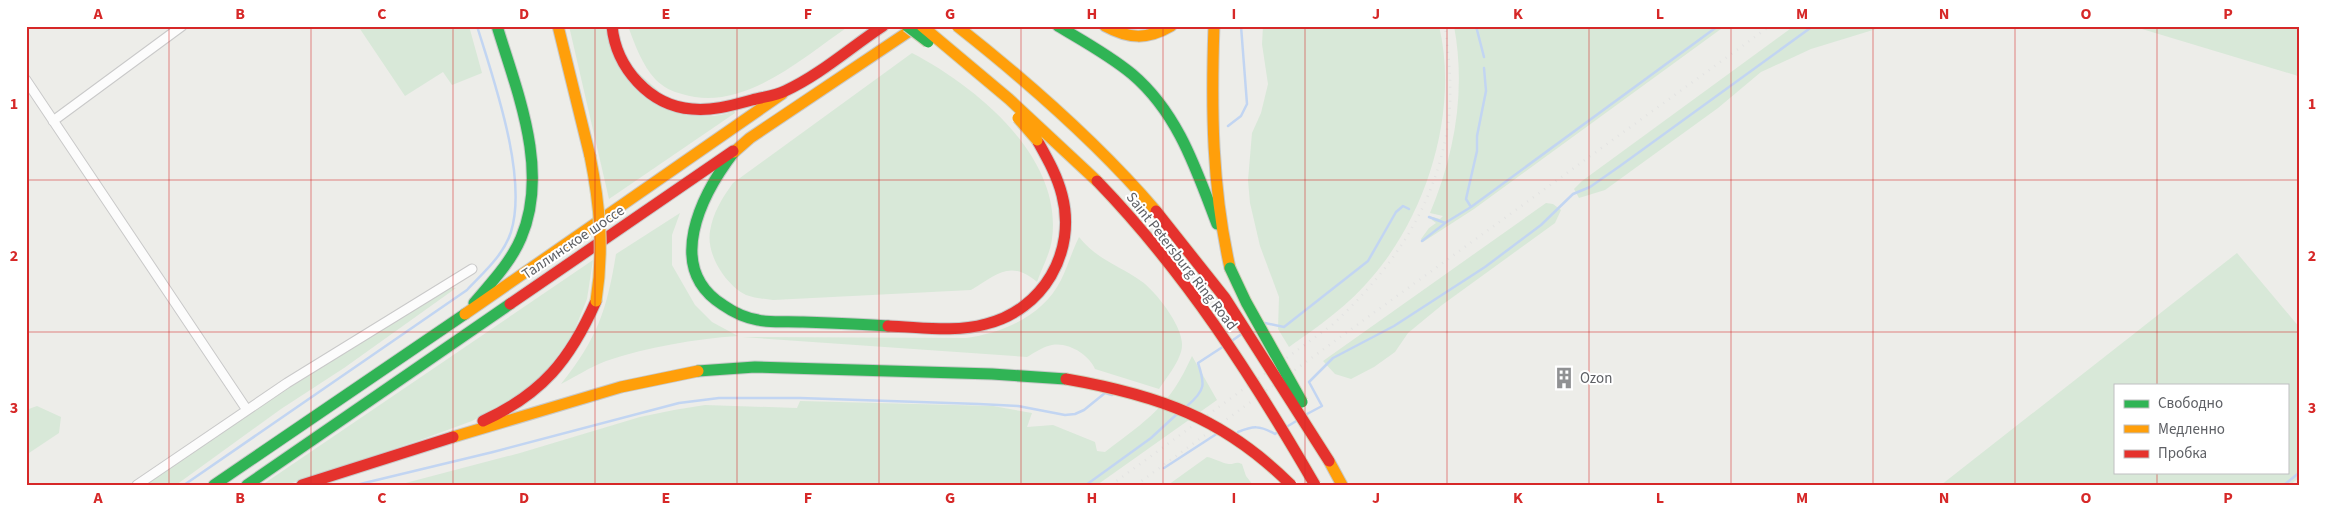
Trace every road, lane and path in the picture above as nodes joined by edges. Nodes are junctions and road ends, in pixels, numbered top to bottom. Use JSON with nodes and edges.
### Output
{"nodes":[{"id":1,"x":182,"y":26,"type":"edge"},
{"id":2,"x":498,"y":26,"type":"edge"},
{"id":3,"x":558,"y":26,"type":"edge"},
{"id":4,"x":612,"y":26,"type":"edge"},
{"id":5,"x":882,"y":26,"type":"edge"},
{"id":6,"x":907,"y":26,"type":"edge"},
{"id":7,"x":917,"y":26,"type":"edge"},
{"id":8,"x":922,"y":26,"type":"edge"},
{"id":9,"x":957,"y":26,"type":"edge"},
{"id":10,"x":1058,"y":26,"type":"edge"},
{"id":11,"x":1105,"y":26,"type":"edge"},
{"id":12,"x":1170,"y":26,"type":"edge"},
{"id":13,"x":1214,"y":26,"type":"edge"},
{"id":14,"x":26,"y":80,"type":"edge"},
{"id":15,"x":786,"y":91,"type":"junction"},
{"id":16,"x":53,"y":121,"type":"junction"},
{"id":17,"x":738,"y":148,"type":"junction"},
{"id":18,"x":1222,"y":238,"type":"junction"},
{"id":19,"x":472,"y":269,"type":"dead end"},
{"id":20,"x":464,"y":315,"type":"junction"},
{"id":21,"x":247,"y":410,"type":"junction"},
{"id":22,"x":408,"y":450,"type":"junction"},
{"id":23,"x":1329,"y":460,"type":"junction"},
{"id":24,"x":137,"y":485,"type":"edge"},
{"id":25,"x":214,"y":485,"type":"edge"},
{"id":26,"x":247,"y":485,"type":"edge"},
{"id":27,"x":302,"y":485,"type":"edge"},
{"id":28,"x":1291,"y":485,"type":"edge"},
{"id":29,"x":1315,"y":485,"type":"edge"},
{"id":30,"x":1342,"y":485,"type":"edge"}],
"edges":[{"from":1,"to":16,"type":"street"},
{"from":2,"to":20,"type":"main road"},
{"from":3,"to":22,"type":"main road","bridge":true},
{"from":4,"to":15,"type":"main road"},
{"from":5,"to":15,"type":"main road","name":"Таллинское шоссе"},
{"from":6,"to":17,"type":"main road","bridge":true},
{"from":7,"to":17,"type":"main road","name":"Таллинское шоссе"},
{"from":8,"to":29,"type":"main road","name":"Saint Petersburg Ring Road","bridge":true},
{"from":9,"to":23,"type":"main road","name":"Saint Petersburg Ring Road","bridge":true},
{"from":10,"to":18,"type":"main road"},
{"from":11,"to":12,"type":"main road"},
{"from":13,"to":18,"type":"main road"},
{"from":14,"to":16,"type":"street"},
{"from":15,"to":20,"type":"main road","name":"Таллинское шоссе"},
{"from":16,"to":21,"type":"street"},
{"from":17,"to":26,"type":"main road","name":"Таллинское шоссе"},
{"from":18,"to":23,"type":"main road","bridge":true},
{"from":19,"to":21,"type":"street"},
{"from":20,"to":25,"type":"main road","name":"Таллинское шоссе"},
{"from":21,"to":24,"type":"street"},
{"from":22,"to":27,"type":"main road"},
{"from":22,"to":28,"type":"main road","bridge":true},
{"from":23,"to":30,"type":"main road","name":"Saint Petersburg Ring Road"}]}
